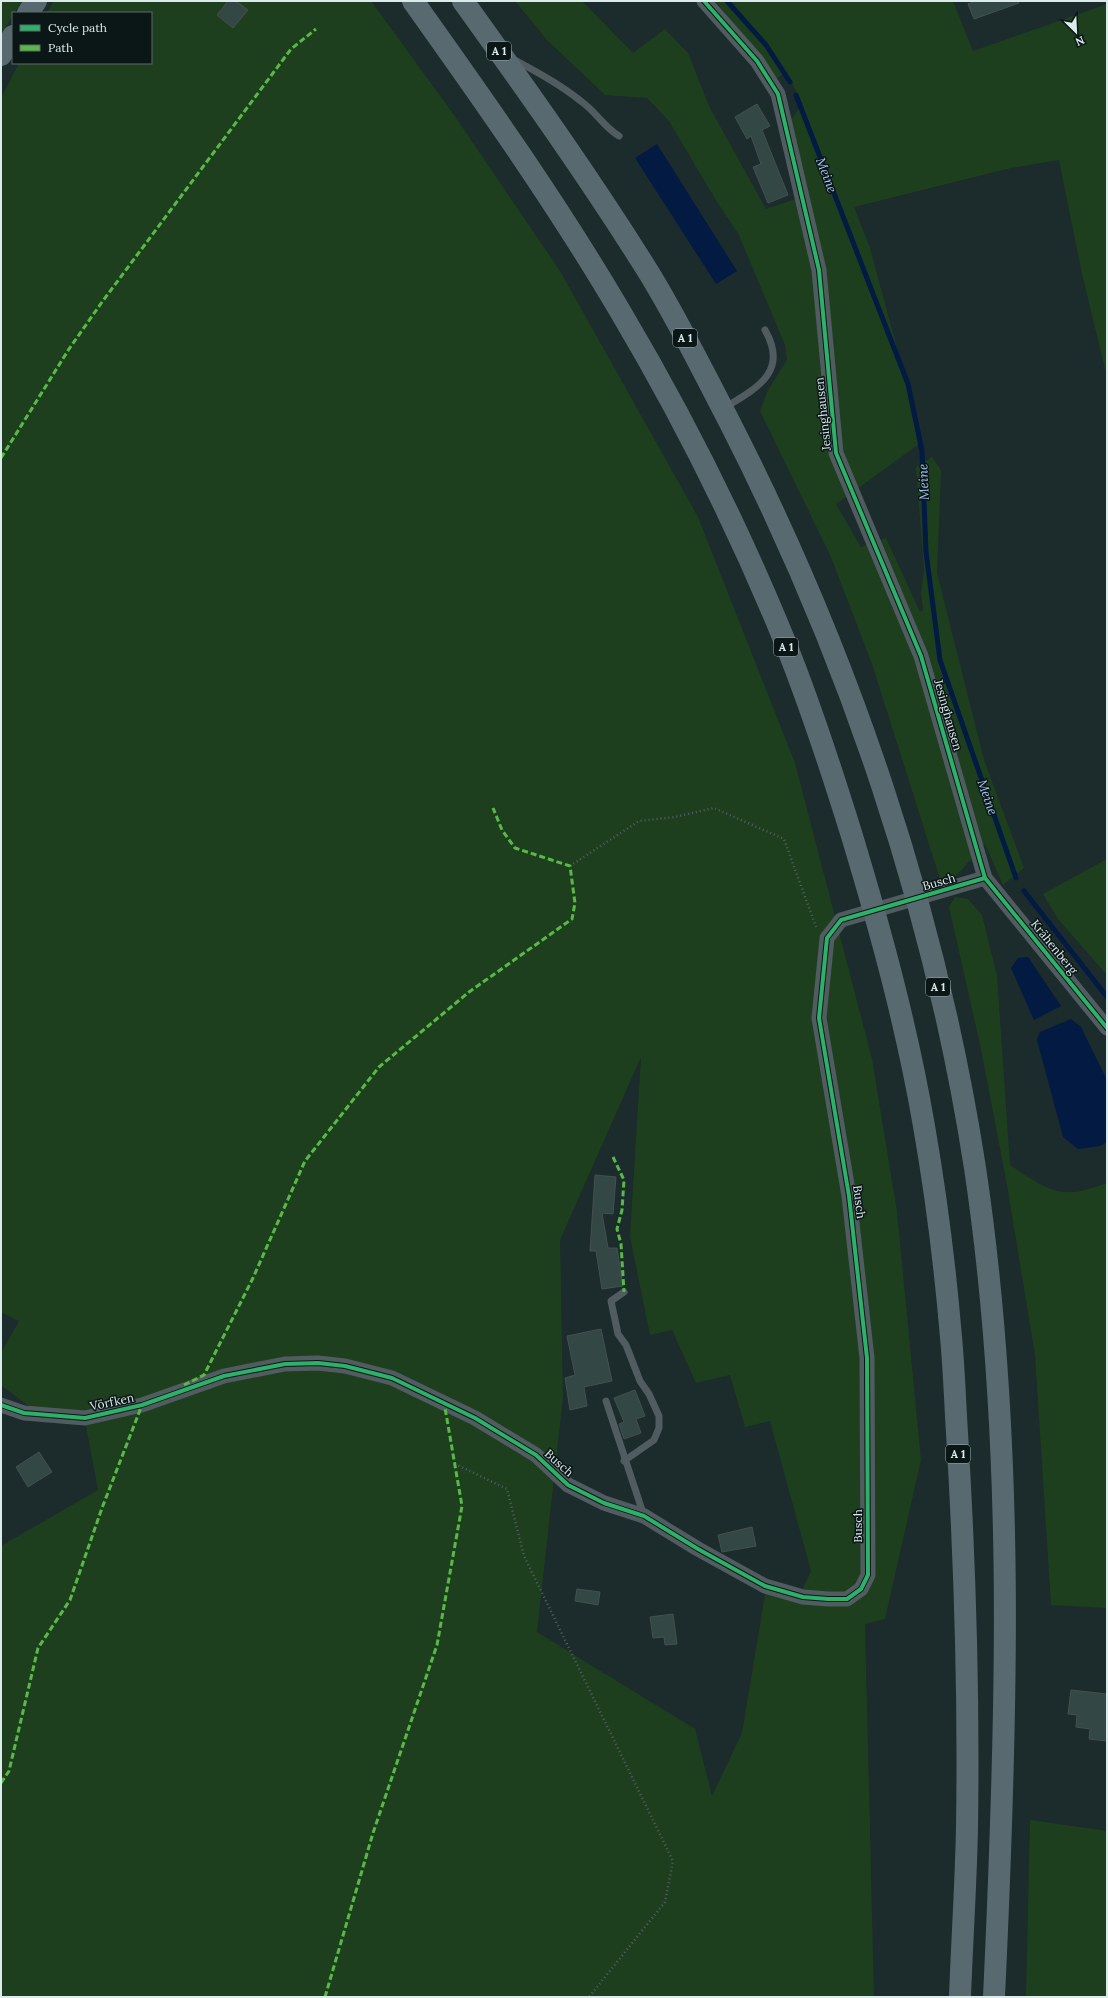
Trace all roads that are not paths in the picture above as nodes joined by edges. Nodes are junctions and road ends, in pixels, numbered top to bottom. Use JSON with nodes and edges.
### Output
{"nodes":[{"id":1,"x":36,"y":1,"type":"edge"},
{"id":2,"x":413,"y":1,"type":"edge"},
{"id":3,"x":463,"y":1,"type":"edge"},
{"id":4,"x":704,"y":1,"type":"edge"},
{"id":5,"x":29,"y":12,"type":"edge"},
{"id":6,"x":12,"y":38,"type":"edge"},
{"id":7,"x":498,"y":50,"type":"junction"},
{"id":8,"x":1,"y":55,"type":"edge"},
{"id":9,"x":619,"y":136,"type":"dead end"},
{"id":10,"x":765,"y":330,"type":"dead end"},
{"id":11,"x":722,"y":409,"type":"junction"},
{"id":12,"x":985,"y":878,"type":"junction"},
{"id":13,"x":1107,"y":1028,"type":"edge"},
{"id":14,"x":624,"y":1292,"type":"dead end"},
{"id":15,"x":224,"y":1376,"type":"joint"},
{"id":16,"x":606,"y":1402,"type":"dead end"},
{"id":17,"x":1,"y":1405,"type":"edge"},
{"id":18,"x":624,"y":1461,"type":"junction"},
{"id":19,"x":644,"y":1516,"type":"junction"},
{"id":20,"x":960,"y":1997,"type":"edge"},
{"id":21,"x":994,"y":1997,"type":"edge"}],
"edges":[{"from":1,"to":5,"type":"highway"},
{"from":2,"to":20,"type":"highway","number":"A 1"},
{"from":3,"to":7,"type":"highway","number":"A 1"},
{"from":4,"to":12,"type":"street","name":"Jesinghausen"},
{"from":6,"to":8,"type":"highway"},
{"from":7,"to":9,"type":"lane"},
{"from":7,"to":11,"type":"highway","number":"A 1"},
{"from":10,"to":11,"type":"lane"},
{"from":11,"to":21,"type":"highway","number":"A 1"},
{"from":12,"to":13,"type":"street","name":"Krähenberg"},
{"from":12,"to":19,"type":"street","name":"Busch"},
{"from":14,"to":18,"type":"lane"},
{"from":15,"to":17,"type":"street","name":"Vörfken"},
{"from":15,"to":19,"type":"street","name":"Busch"},
{"from":16,"to":18,"type":"lane"},
{"from":18,"to":19,"type":"lane"}]}
